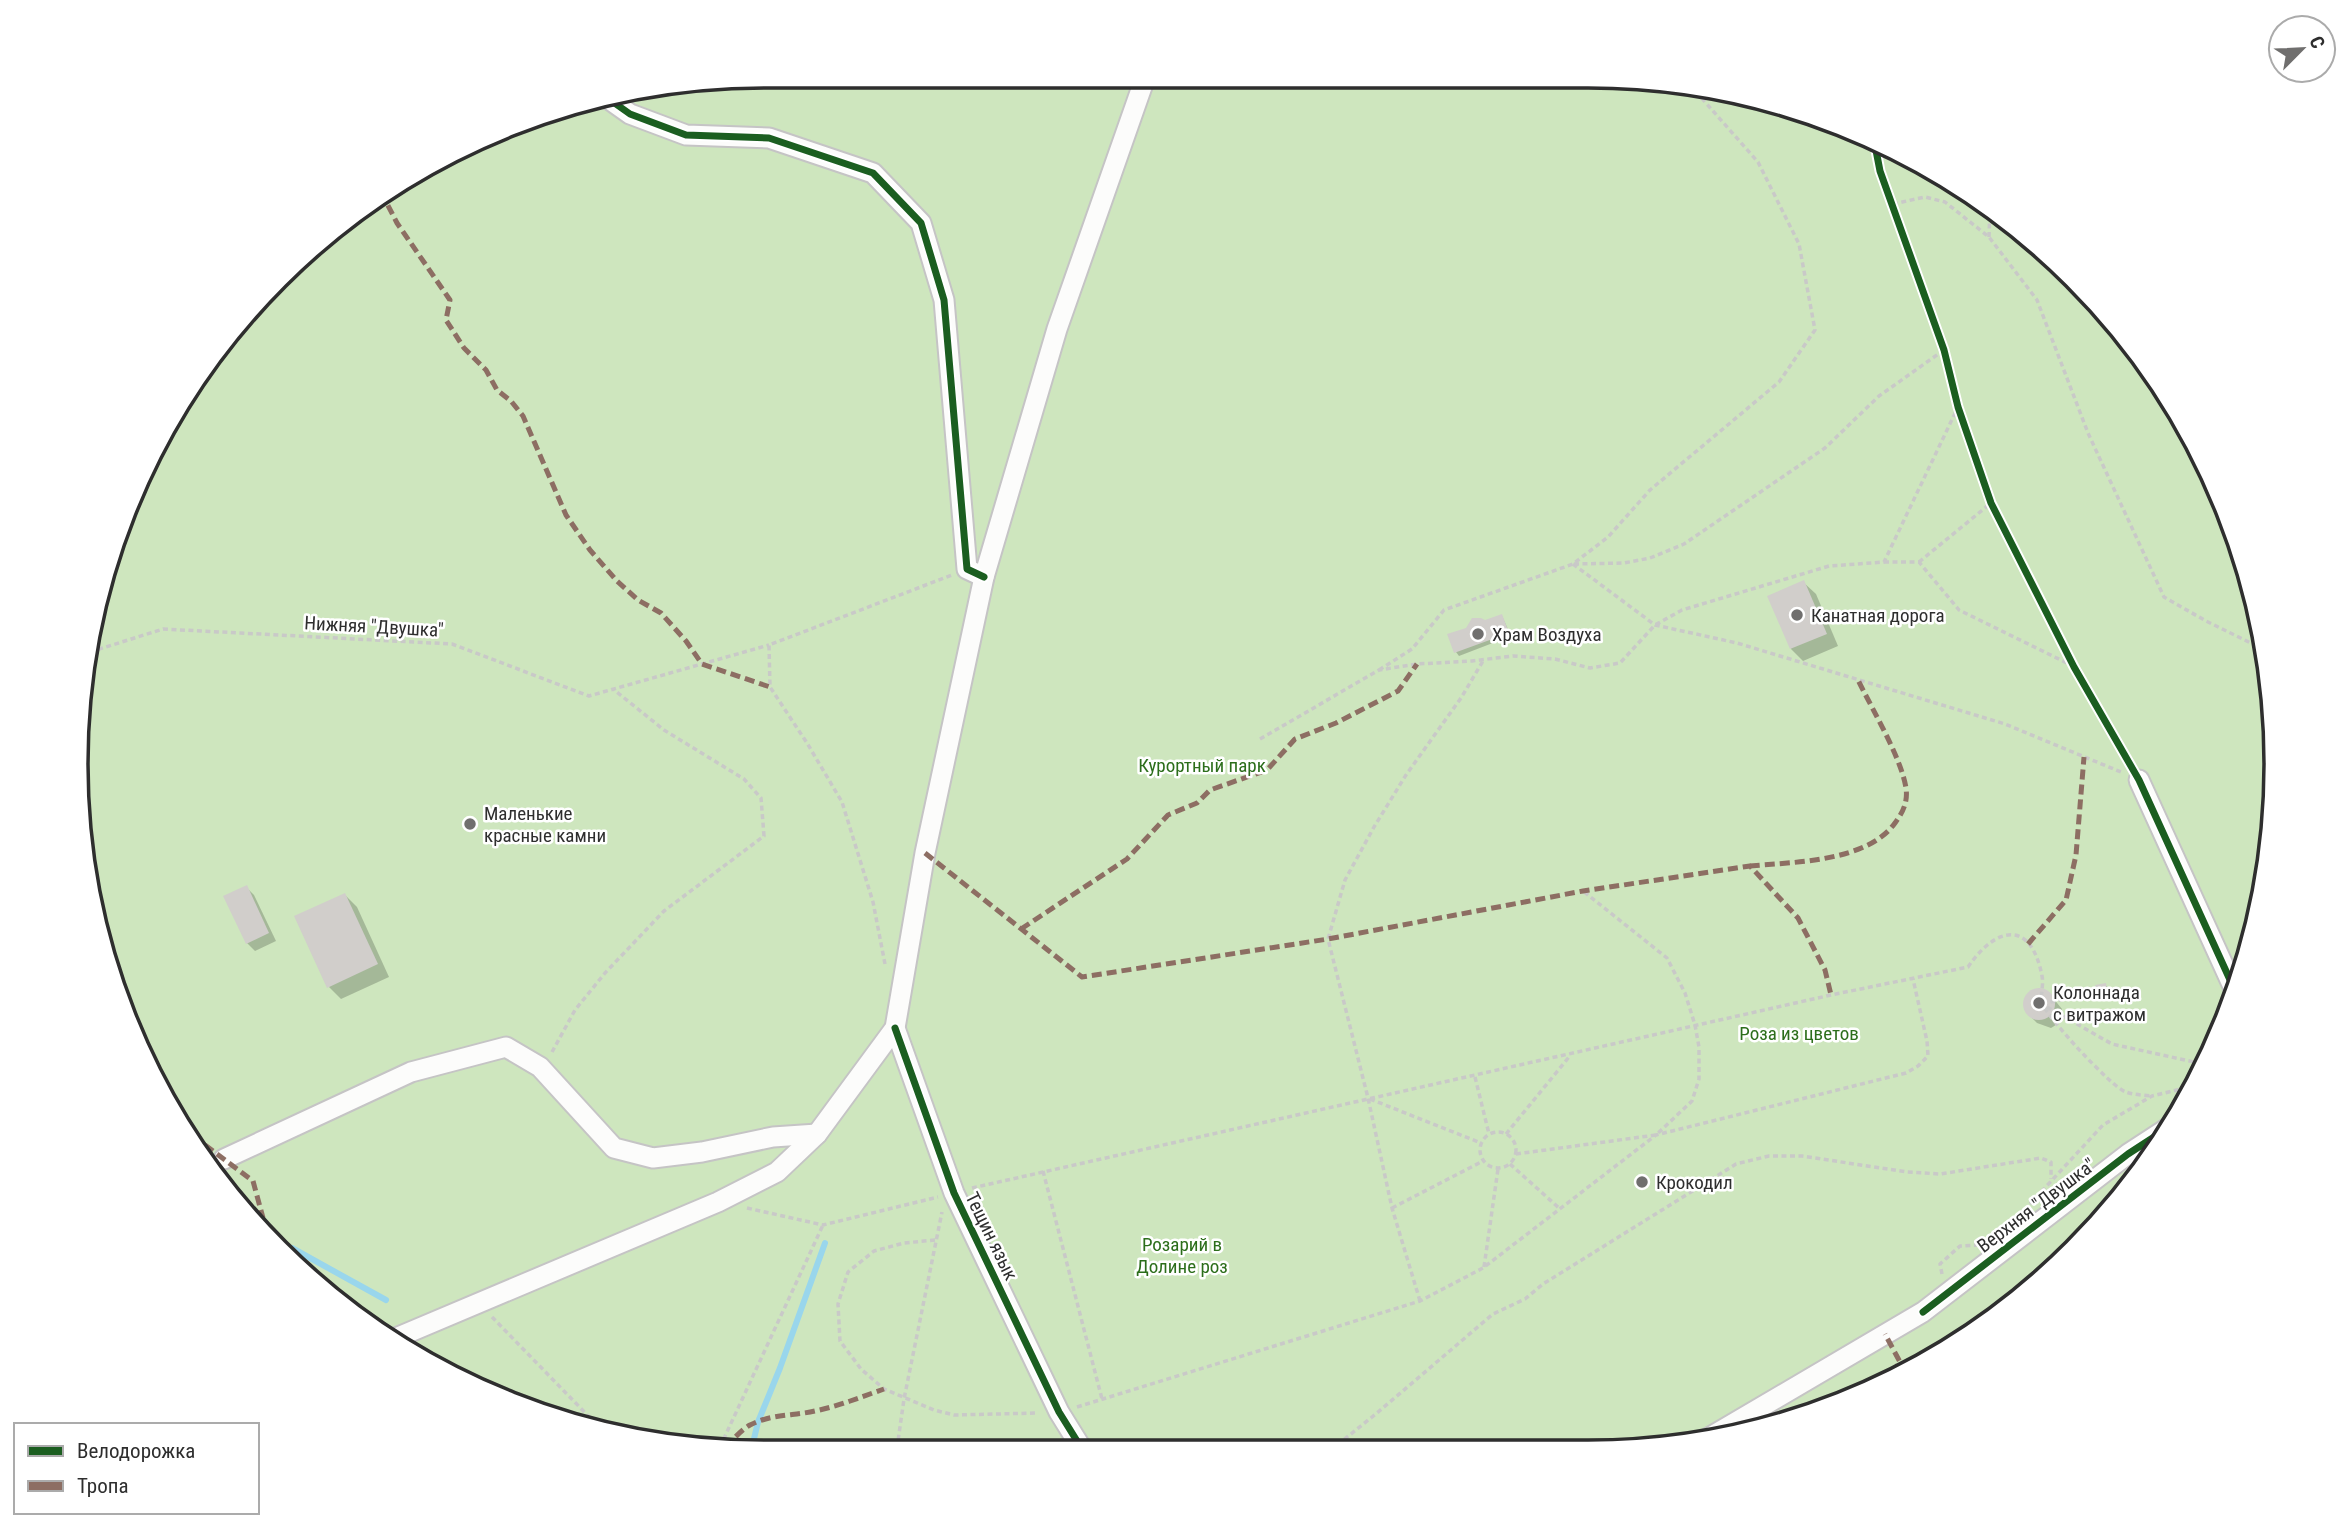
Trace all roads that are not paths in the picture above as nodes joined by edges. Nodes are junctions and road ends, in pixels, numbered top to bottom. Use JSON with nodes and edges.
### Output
{"nodes":[{"id":1,"x":1142,"y":88,"type":"edge"},
{"id":2,"x":616,"y":104,"type":"edge"},
{"id":3,"x":975,"y":573,"type":"junction"},
{"id":4,"x":2139,"y":780,"type":"road end"},
{"id":5,"x":2229,"y":978,"type":"edge"},
{"id":6,"x":895,"y":1028,"type":"junction"},
{"id":7,"x":817,"y":1134,"type":"junction"},
{"id":8,"x":2149,"y":1141,"type":"edge"},
{"id":9,"x":224,"y":1159,"type":"dead end"},
{"id":10,"x":403,"y":1335,"type":"edge"},
{"id":11,"x":1731,"y":1425,"type":"edge"},
{"id":12,"x":1076,"y":1440,"type":"edge"}],
"edges":[{"from":1,"to":3,"type":"lane"},
{"from":2,"to":3,"type":"lane"},
{"from":3,"to":6,"type":"lane"},
{"from":4,"to":5,"type":"lane"},
{"from":6,"to":7,"type":"lane"},
{"from":6,"to":12,"type":"lane","name":"Тещин язык"},
{"from":7,"to":9,"type":"lane"},
{"from":7,"to":10,"type":"lane"},
{"from":8,"to":11,"type":"lane","name":"Верхняя \"Двушка\""}]}
